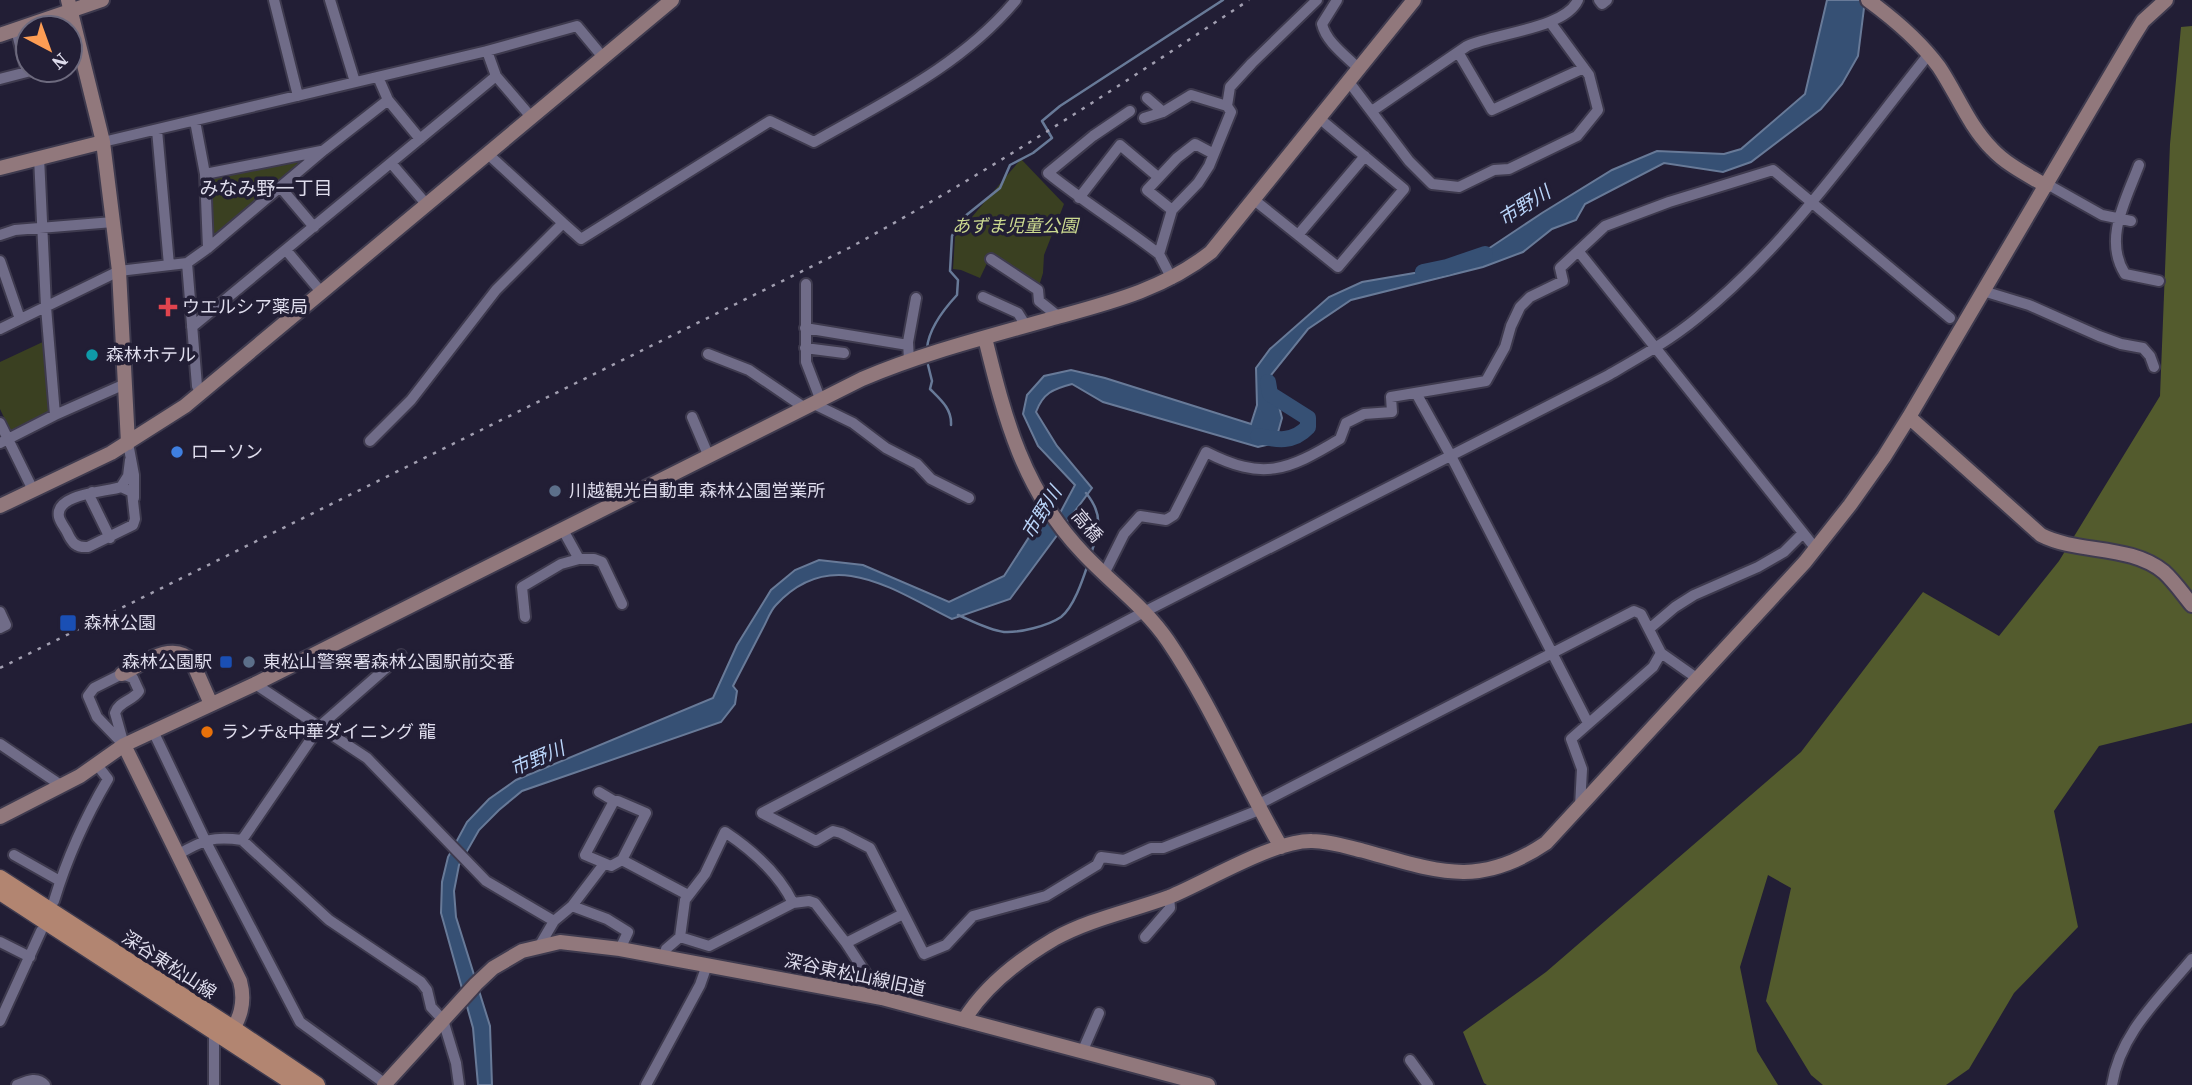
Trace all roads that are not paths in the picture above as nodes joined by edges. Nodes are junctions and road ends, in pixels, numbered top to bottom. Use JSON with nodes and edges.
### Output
{"nodes":[{"id":1,"x":102,"y":0,"type":"edge"},
{"id":2,"x":274,"y":0,"type":"edge"},
{"id":3,"x":330,"y":0,"type":"edge"},
{"id":4,"x":671,"y":0,"type":"edge"},
{"id":5,"x":1016,"y":0,"type":"edge"},
{"id":6,"x":1317,"y":0,"type":"edge"},
{"id":7,"x":1337,"y":0,"type":"edge"},
{"id":8,"x":1414,"y":0,"type":"edge"},
{"id":9,"x":1599,"y":0,"type":"edge"},
{"id":10,"x":1607,"y":0,"type":"edge"},
{"id":11,"x":2166,"y":0,"type":"edge"},
{"id":12,"x":1871,"y":2,"type":"edge"},
{"id":13,"x":1574,"y":3,"type":"edge"},
{"id":14,"x":70,"y":5,"type":"edge"},
{"id":15,"x":51,"y":14,"type":"edge"},
{"id":16,"x":1550,"y":22,"type":"junction"},
{"id":17,"x":487,"y":51,"type":"junction"},
{"id":18,"x":1458,"y":52,"type":"junction"},
{"id":19,"x":1929,"y":54,"type":"junction"},
{"id":20,"x":602,"y":57,"type":"junction"},
{"id":21,"x":1584,"y":68,"type":"junction"},
{"id":22,"x":1359,"y":69,"type":"junction"},
{"id":23,"x":378,"y":76,"type":"junction"},
{"id":24,"x":496,"y":76,"type":"junction"},
{"id":25,"x":355,"y":82,"type":"junction"},
{"id":26,"x":1349,"y":82,"type":"junction"},
{"id":27,"x":298,"y":96,"type":"junction"},
{"id":28,"x":1147,"y":98,"type":"dead end"},
{"id":29,"x":388,"y":100,"type":"junction"},
{"id":30,"x":1227,"y":106,"type":"junction"},
{"id":31,"x":1130,"y":111,"type":"dead end"},
{"id":32,"x":1372,"y":111,"type":"junction"},
{"id":33,"x":1163,"y":112,"type":"junction"},
{"id":34,"x":532,"y":118,"type":"junction"},
{"id":35,"x":1144,"y":118,"type":"dead end"},
{"id":36,"x":1319,"y":118,"type":"junction"},
{"id":37,"x":195,"y":121,"type":"junction"},
{"id":38,"x":157,"y":130,"type":"junction"},
{"id":39,"x":420,"y":139,"type":"junction"},
{"id":40,"x":103,"y":142,"type":"junction"},
{"id":41,"x":324,"y":150,"type":"junction"},
{"id":42,"x":1212,"y":153,"type":"junction"},
{"id":43,"x":488,"y":154,"type":"junction"},
{"id":44,"x":1365,"y":156,"type":"junction"},
{"id":45,"x":39,"y":157,"type":"junction"},
{"id":46,"x":391,"y":163,"type":"junction"},
{"id":47,"x":2138,"y":165,"type":"dead end"},
{"id":48,"x":0,"y":168,"type":"edge"},
{"id":49,"x":205,"y":174,"type":"junction"},
{"id":50,"x":1158,"y":177,"type":"junction"},
{"id":51,"x":2047,"y":185,"type":"junction"},
{"id":52,"x":281,"y":188,"type":"junction"},
{"id":53,"x":1079,"y":198,"type":"junction"},
{"id":54,"x":1253,"y":199,"type":"junction"},
{"id":55,"x":1811,"y":201,"type":"junction"},
{"id":56,"x":427,"y":205,"type":"junction"},
{"id":57,"x":1172,"y":210,"type":"junction"},
{"id":58,"x":2125,"y":220,"type":"junction"},
{"id":59,"x":113,"y":222,"type":"junction"},
{"id":60,"x":563,"y":223,"type":"junction"},
{"id":61,"x":314,"y":227,"type":"junction"},
{"id":62,"x":42,"y":228,"type":"junction"},
{"id":63,"x":0,"y":235,"type":"edge"},
{"id":64,"x":1298,"y":235,"type":"junction"},
{"id":65,"x":208,"y":248,"type":"junction"},
{"id":66,"x":286,"y":250,"type":"junction"},
{"id":67,"x":1578,"y":253,"type":"junction"},
{"id":68,"x":1159,"y":254,"type":"junction"},
{"id":69,"x":991,"y":259,"type":"dead end"},
{"id":70,"x":0,"y":261,"type":"edge"},
{"id":71,"x":187,"y":263,"type":"junction"},
{"id":72,"x":169,"y":265,"type":"junction"},
{"id":73,"x":119,"y":271,"type":"junction"},
{"id":74,"x":1172,"y":279,"type":"junction"},
{"id":75,"x":2160,"y":281,"type":"dead end"},
{"id":76,"x":806,"y":284,"type":"dead end"},
{"id":77,"x":1983,"y":291,"type":"junction"},
{"id":78,"x":322,"y":293,"type":"junction"},
{"id":79,"x":983,"y":297,"type":"dead end"},
{"id":80,"x":916,"y":298,"type":"dead end"},
{"id":81,"x":46,"y":307,"type":"junction"},
{"id":82,"x":1059,"y":317,"type":"junction"},
{"id":83,"x":1950,"y":318,"type":"dead end"},
{"id":84,"x":20,"y":319,"type":"junction"},
{"id":85,"x":1026,"y":326,"type":"junction"},
{"id":86,"x":192,"y":327,"type":"junction"},
{"id":87,"x":805,"y":328,"type":"junction"},
{"id":88,"x":0,"y":329,"type":"edge"},
{"id":89,"x":985,"y":338,"type":"junction"},
{"id":90,"x":908,"y":345,"type":"junction"},
{"id":91,"x":806,"y":348,"type":"junction"},
{"id":92,"x":1655,"y":348,"type":"junction"},
{"id":93,"x":844,"y":353,"type":"dead end"},
{"id":94,"x":708,"y":354,"type":"dead end"},
{"id":95,"x":909,"y":360,"type":"junction"},
{"id":96,"x":2154,"y":367,"type":"dead end"},
{"id":97,"x":125,"y":384,"type":"junction"},
{"id":98,"x":201,"y":393,"type":"junction"},
{"id":99,"x":1416,"y":393,"type":"junction"},
{"id":100,"x":813,"y":404,"type":"junction"},
{"id":101,"x":55,"y":415,"type":"junction"},
{"id":102,"x":692,"y":416,"type":"dead end"},
{"id":103,"x":1909,"y":417,"type":"junction"},
{"id":104,"x":0,"y":423,"type":"edge"},
{"id":105,"x":4,"y":441,"type":"edge"},
{"id":106,"x":370,"y":441,"type":"dead end"},
{"id":107,"x":128,"y":443,"type":"junction"},
{"id":108,"x":1451,"y":456,"type":"junction"},
{"id":109,"x":709,"y":457,"type":"junction"},
{"id":110,"x":130,"y":460,"type":"junction"},
{"id":111,"x":121,"y":487,"type":"junction"},
{"id":112,"x":33,"y":489,"type":"junction"},
{"id":113,"x":92,"y":492,"type":"junction"},
{"id":114,"x":134,"y":498,"type":"junction"},
{"id":115,"x":969,"y":498,"type":"dead end"},
{"id":116,"x":0,"y":506,"type":"edge"},
{"id":117,"x":563,"y":530,"type":"junction"},
{"id":118,"x":1803,"y":533,"type":"junction"},
{"id":119,"x":110,"y":538,"type":"junction"},
{"id":120,"x":1815,"y":549,"type":"junction"},
{"id":121,"x":579,"y":559,"type":"junction"},
{"id":122,"x":1104,"y":573,"type":"junction"},
{"id":123,"x":622,"y":604,"type":"dead end"},
{"id":124,"x":2192,"y":605,"type":"edge"},
{"id":125,"x":0,"y":612,"type":"edge"},
{"id":126,"x":1144,"y":612,"type":"junction"},
{"id":127,"x":525,"y":617,"type":"dead end"},
{"id":128,"x":0,"y":628,"type":"edge"},
{"id":129,"x":1649,"y":629,"type":"junction"},
{"id":130,"x":1552,"y":653,"type":"junction"},
{"id":131,"x":1661,"y":653,"type":"junction"},
{"id":132,"x":401,"y":654,"type":"dead end"},
{"id":133,"x":130,"y":673,"type":"junction"},
{"id":134,"x":1698,"y":679,"type":"junction"},
{"id":135,"x":255,"y":684,"type":"junction"},
{"id":136,"x":211,"y":704,"type":"junction"},
{"id":137,"x":1588,"y":723,"type":"junction"},
{"id":138,"x":320,"y":726,"type":"junction"},
{"id":139,"x":153,"y":731,"type":"junction"},
{"id":140,"x":0,"y":744,"type":"edge"},
{"id":141,"x":124,"y":745,"type":"junction"},
{"id":142,"x":98,"y":765,"type":"junction"},
{"id":143,"x":62,"y":786,"type":"junction"},
{"id":144,"x":599,"y":792,"type":"dead end"},
{"id":145,"x":614,"y":802,"type":"junction"},
{"id":146,"x":1258,"y":807,"type":"junction"},
{"id":147,"x":1580,"y":807,"type":"junction"},
{"id":148,"x":0,"y":817,"type":"edge"},
{"id":149,"x":242,"y":839,"type":"junction"},
{"id":150,"x":205,"y":840,"type":"junction"},
{"id":151,"x":1280,"y":847,"type":"junction"},
{"id":152,"x":179,"y":854,"type":"junction"},
{"id":153,"x":14,"y":856,"type":"dead end"},
{"id":154,"x":622,"y":859,"type":"junction"},
{"id":155,"x":604,"y":864,"type":"junction"},
{"id":156,"x":0,"y":878,"type":"edge"},
{"id":157,"x":60,"y":881,"type":"junction"},
{"id":158,"x":0,"y":892,"type":"edge"},
{"id":159,"x":688,"y":895,"type":"junction"},
{"id":160,"x":1169,"y":897,"type":"junction"},
{"id":161,"x":54,"y":901,"type":"dead end"},
{"id":162,"x":793,"y":903,"type":"junction"},
{"id":163,"x":572,"y":906,"type":"junction"},
{"id":164,"x":904,"y":914,"type":"junction"},
{"id":165,"x":554,"y":921,"type":"junction"},
{"id":166,"x":41,"y":931,"type":"dead end"},
{"id":167,"x":680,"y":937,"type":"junction"},
{"id":168,"x":1145,"y":937,"type":"dead end"},
{"id":169,"x":0,"y":942,"type":"edge"},
{"id":170,"x":846,"y":943,"type":"junction"},
{"id":171,"x":540,"y":945,"type":"junction"},
{"id":172,"x":709,"y":946,"type":"junction"},
{"id":173,"x":621,"y":948,"type":"junction"},
{"id":174,"x":664,"y":956,"type":"junction"},
{"id":175,"x":30,"y":957,"type":"junction"},
{"id":176,"x":2192,"y":959,"type":"edge"},
{"id":177,"x":705,"y":965,"type":"junction"},
{"id":178,"x":883,"y":998,"type":"junction"},
{"id":179,"x":1099,"y":1013,"type":"dead end"},
{"id":180,"x":446,"y":1017,"type":"junction"},
{"id":181,"x":0,"y":1020,"type":"edge"},
{"id":182,"x":964,"y":1020,"type":"junction"},
{"id":183,"x":225,"y":1033,"type":"junction"},
{"id":184,"x":1083,"y":1050,"type":"junction"},
{"id":185,"x":1410,"y":1060,"type":"dead end"},
{"id":186,"x":386,"y":1084,"type":"edge"},
{"id":187,"x":17,"y":1085,"type":"edge"},
{"id":188,"x":45,"y":1085,"type":"edge"},
{"id":189,"x":214,"y":1085,"type":"edge"},
{"id":190,"x":296,"y":1085,"type":"edge"},
{"id":191,"x":317,"y":1085,"type":"edge"},
{"id":192,"x":458,"y":1085,"type":"edge"},
{"id":193,"x":646,"y":1085,"type":"edge"},
{"id":194,"x":1205,"y":1085,"type":"edge"},
{"id":195,"x":1428,"y":1085,"type":"edge"},
{"id":196,"x":2112,"y":1085,"type":"edge"}],
"edges":[{"from":1,"to":14,"type":"street"},
{"from":2,"to":27,"type":"street"},
{"from":3,"to":25,"type":"street"},
{"from":4,"to":20,"type":"street"},
{"from":5,"to":60,"type":"street"},
{"from":6,"to":30,"type":"street"},
{"from":7,"to":22,"type":"street"},
{"from":8,"to":22,"type":"street"},
{"from":9,"to":10,"type":"street"},
{"from":11,"to":51,"type":"street"},
{"from":12,"to":19,"type":"street"},
{"from":13,"to":16,"type":"street"},
{"from":14,"to":15,"type":"street"},
{"from":14,"to":40,"type":"street"},
{"from":16,"to":18,"type":"street"},
{"from":16,"to":21,"type":"street"},
{"from":17,"to":20,"type":"street"},
{"from":17,"to":23,"type":"street"},
{"from":17,"to":24,"type":"street"},
{"from":18,"to":21,"type":"street"},
{"from":18,"to":32,"type":"street"},
{"from":19,"to":51,"type":"street"},
{"from":19,"to":55,"type":"street"},
{"from":20,"to":34,"type":"street"},
{"from":21,"to":32,"type":"street"},
{"from":22,"to":26,"type":"street"},
{"from":23,"to":25,"type":"street"},
{"from":23,"to":29,"type":"street"},
{"from":24,"to":34,"type":"street"},
{"from":24,"to":39,"type":"street"},
{"from":25,"to":27,"type":"street"},
{"from":26,"to":32,"type":"street"},
{"from":26,"to":36,"type":"street"},
{"from":27,"to":37,"type":"street"},
{"from":28,"to":33,"type":"street"},
{"from":29,"to":39,"type":"street"},
{"from":29,"to":41,"type":"street"},
{"from":30,"to":33,"type":"street"},
{"from":30,"to":42,"type":"street"},
{"from":31,"to":53,"type":"street"},
{"from":33,"to":35,"type":"street"},
{"from":34,"to":43,"type":"street"},
{"from":36,"to":44,"type":"street"},
{"from":36,"to":54,"type":"street"},
{"from":37,"to":38,"type":"street"},
{"from":37,"to":49,"type":"street"},
{"from":38,"to":40,"type":"street"},
{"from":38,"to":72,"type":"street"},
{"from":39,"to":46,"type":"street"},
{"from":40,"to":45,"type":"street"},
{"from":40,"to":59,"type":"street"},
{"from":41,"to":49,"type":"street"},
{"from":41,"to":52,"type":"street"},
{"from":42,"to":50,"type":"street"},
{"from":42,"to":57,"type":"street"},
{"from":43,"to":56,"type":"street"},
{"from":43,"to":60,"type":"street"},
{"from":44,"to":64,"type":"street"},
{"from":44,"to":64,"type":"street"},
{"from":45,"to":48,"type":"street"},
{"from":45,"to":62,"type":"street"},
{"from":46,"to":56,"type":"street"},
{"from":46,"to":61,"type":"street"},
{"from":47,"to":58,"type":"street"},
{"from":49,"to":65,"type":"street"},
{"from":50,"to":53,"type":"street"},
{"from":50,"to":57,"type":"street"},
{"from":51,"to":58,"type":"street"},
{"from":51,"to":77,"type":"street"},
{"from":52,"to":61,"type":"street"},
{"from":52,"to":65,"type":"street"},
{"from":53,"to":68,"type":"street"},
{"from":54,"to":64,"type":"street"},
{"from":54,"to":74,"type":"street"},
{"from":55,"to":67,"type":"street"},
{"from":55,"to":83,"type":"street"},
{"from":55,"to":92,"type":"street"},
{"from":56,"to":78,"type":"street"},
{"from":57,"to":68,"type":"street"},
{"from":58,"to":75,"type":"street"},
{"from":59,"to":62,"type":"street"},
{"from":59,"to":73,"type":"street"},
{"from":60,"to":106,"type":"street"},
{"from":61,"to":66,"type":"street"},
{"from":62,"to":63,"type":"street"},
{"from":62,"to":81,"type":"street"},
{"from":65,"to":71,"type":"street"},
{"from":66,"to":78,"type":"street"},
{"from":66,"to":86,"type":"street"},
{"from":67,"to":92,"type":"street"},
{"from":67,"to":99,"type":"street"},
{"from":68,"to":74,"type":"street"},
{"from":69,"to":82,"type":"street"},
{"from":70,"to":84,"type":"street"},
{"from":71,"to":72,"type":"street"},
{"from":71,"to":86,"type":"street"},
{"from":72,"to":73,"type":"street"},
{"from":73,"to":81,"type":"street"},
{"from":73,"to":97,"type":"street"},
{"from":74,"to":82,"type":"street"},
{"from":76,"to":87,"type":"street"},
{"from":77,"to":96,"type":"street"},
{"from":77,"to":103,"type":"street"},
{"from":78,"to":98,"type":"street"},
{"from":79,"to":85,"type":"street"},
{"from":80,"to":90,"type":"street"},
{"from":81,"to":84,"type":"street"},
{"from":81,"to":101,"type":"street"},
{"from":82,"to":85,"type":"street"},
{"from":84,"to":88,"type":"street"},
{"from":85,"to":89,"type":"street"},
{"from":86,"to":98,"type":"street"},
{"from":87,"to":90,"type":"street"},
{"from":87,"to":91,"type":"street"},
{"from":89,"to":95,"type":"street"},
{"from":89,"to":122,"type":"street","name":"高橋"},
{"from":90,"to":95,"type":"street"},
{"from":91,"to":93,"type":"street"},
{"from":91,"to":100,"type":"street"},
{"from":92,"to":108,"type":"street"},
{"from":92,"to":118,"type":"street"},
{"from":94,"to":100,"type":"street"},
{"from":95,"to":100,"type":"street"},
{"from":97,"to":101,"type":"street"},
{"from":97,"to":107,"type":"street"},
{"from":98,"to":107,"type":"street"},
{"from":99,"to":108,"type":"street"},
{"from":99,"to":122,"type":"street"},
{"from":100,"to":109,"type":"street"},
{"from":100,"to":115,"type":"street"},
{"from":101,"to":105,"type":"street"},
{"from":102,"to":109,"type":"street"},
{"from":103,"to":120,"type":"street"},
{"from":103,"to":124,"type":"street"},
{"from":104,"to":105,"type":"street"},
{"from":105,"to":112,"type":"street"},
{"from":107,"to":110,"type":"street"},
{"from":107,"to":112,"type":"street"},
{"from":108,"to":126,"type":"street"},
{"from":108,"to":130,"type":"street"},
{"from":109,"to":117,"type":"street"},
{"from":110,"to":111,"type":"street"},
{"from":110,"to":114,"type":"street"},
{"from":111,"to":113,"type":"street"},
{"from":111,"to":114,"type":"street"},
{"from":112,"to":116,"type":"street"},
{"from":113,"to":119,"type":"street"},
{"from":113,"to":119,"type":"street"},
{"from":114,"to":119,"type":"street"},
{"from":117,"to":121,"type":"street"},
{"from":117,"to":135,"type":"street"},
{"from":118,"to":120,"type":"street"},
{"from":118,"to":129,"type":"street"},
{"from":120,"to":134,"type":"street"},
{"from":121,"to":123,"type":"street"},
{"from":121,"to":127,"type":"street"},
{"from":122,"to":126,"type":"street","name":"高橋"},
{"from":125,"to":128,"type":"street"},
{"from":126,"to":146,"type":"street","name":"高橋"},
{"from":126,"to":164,"type":"street"},
{"from":129,"to":130,"type":"street"},
{"from":129,"to":131,"type":"street"},
{"from":130,"to":137,"type":"street"},
{"from":130,"to":146,"type":"street"},
{"from":131,"to":134,"type":"street"},
{"from":131,"to":137,"type":"street"},
{"from":132,"to":138,"type":"street"},
{"from":133,"to":136,"type":"street"},
{"from":133,"to":141,"type":"street"},
{"from":133,"to":141,"type":"street"},
{"from":134,"to":147,"type":"street"},
{"from":135,"to":136,"type":"street"},
{"from":135,"to":138,"type":"street"},
{"from":136,"to":139,"type":"street"},
{"from":137,"to":147,"type":"street"},
{"from":138,"to":149,"type":"street"},
{"from":138,"to":165,"type":"street"},
{"from":139,"to":141,"type":"street"},
{"from":139,"to":150,"type":"street"},
{"from":140,"to":143,"type":"street"},
{"from":141,"to":142,"type":"street"},
{"from":141,"to":152,"type":"street"},
{"from":142,"to":143,"type":"street"},
{"from":142,"to":157,"type":"street"},
{"from":143,"to":148,"type":"street"},
{"from":144,"to":145,"type":"street"},
{"from":145,"to":154,"type":"street"},
{"from":145,"to":155,"type":"street"},
{"from":146,"to":151,"type":"street","name":"高橋"},
{"from":146,"to":164,"type":"street"},
{"from":147,"to":151,"type":"street"},
{"from":149,"to":150,"type":"street"},
{"from":149,"to":180,"type":"street"},
{"from":150,"to":152,"type":"street"},
{"from":150,"to":186,"type":"street"},
{"from":151,"to":160,"type":"street"},
{"from":152,"to":183,"type":"street"},
{"from":153,"to":157,"type":"street"},
{"from":154,"to":155,"type":"street"},
{"from":154,"to":159,"type":"street"},
{"from":155,"to":163,"type":"street"},
{"from":156,"to":183,"type":"main road","name":"深谷東松山線"},
{"from":157,"to":161,"type":"street"},
{"from":158,"to":183,"type":"main road","name":"深谷東松山線"},
{"from":159,"to":162,"type":"street"},
{"from":159,"to":167,"type":"street"},
{"from":160,"to":168,"type":"street"},
{"from":160,"to":182,"type":"street"},
{"from":162,"to":170,"type":"street"},
{"from":162,"to":172,"type":"street"},
{"from":163,"to":165,"type":"street"},
{"from":163,"to":173,"type":"street"},
{"from":164,"to":170,"type":"street"},
{"from":165,"to":171,"type":"street"},
{"from":166,"to":175,"type":"street"},
{"from":167,"to":172,"type":"street"},
{"from":167,"to":174,"type":"street"},
{"from":169,"to":175,"type":"street"},
{"from":170,"to":178,"type":"street"},
{"from":171,"to":173,"type":"street","name":"深谷東松山線旧道"},
{"from":171,"to":180,"type":"street","name":"深谷東松山線旧道"},
{"from":172,"to":177,"type":"street"},
{"from":173,"to":174,"type":"street","name":"深谷東松山線旧道"},
{"from":174,"to":177,"type":"street","name":"深谷東松山線旧道"},
{"from":175,"to":181,"type":"street"},
{"from":176,"to":196,"type":"street"},
{"from":177,"to":178,"type":"street","name":"深谷東松山線旧道"},
{"from":177,"to":193,"type":"street"},
{"from":178,"to":182,"type":"street","name":"深谷東松山線旧道"},
{"from":179,"to":184,"type":"street"},
{"from":180,"to":186,"type":"street"},
{"from":180,"to":192,"type":"street"},
{"from":182,"to":184,"type":"street","name":"深谷東松山線旧道"},
{"from":183,"to":189,"type":"street"},
{"from":183,"to":190,"type":"main road","name":"深谷東松山線"},
{"from":183,"to":191,"type":"main road","name":"深谷東松山線"},
{"from":184,"to":194,"type":"street","name":"深谷東松山線旧道"},
{"from":185,"to":195,"type":"street"},
{"from":187,"to":188,"type":"street"}]}
